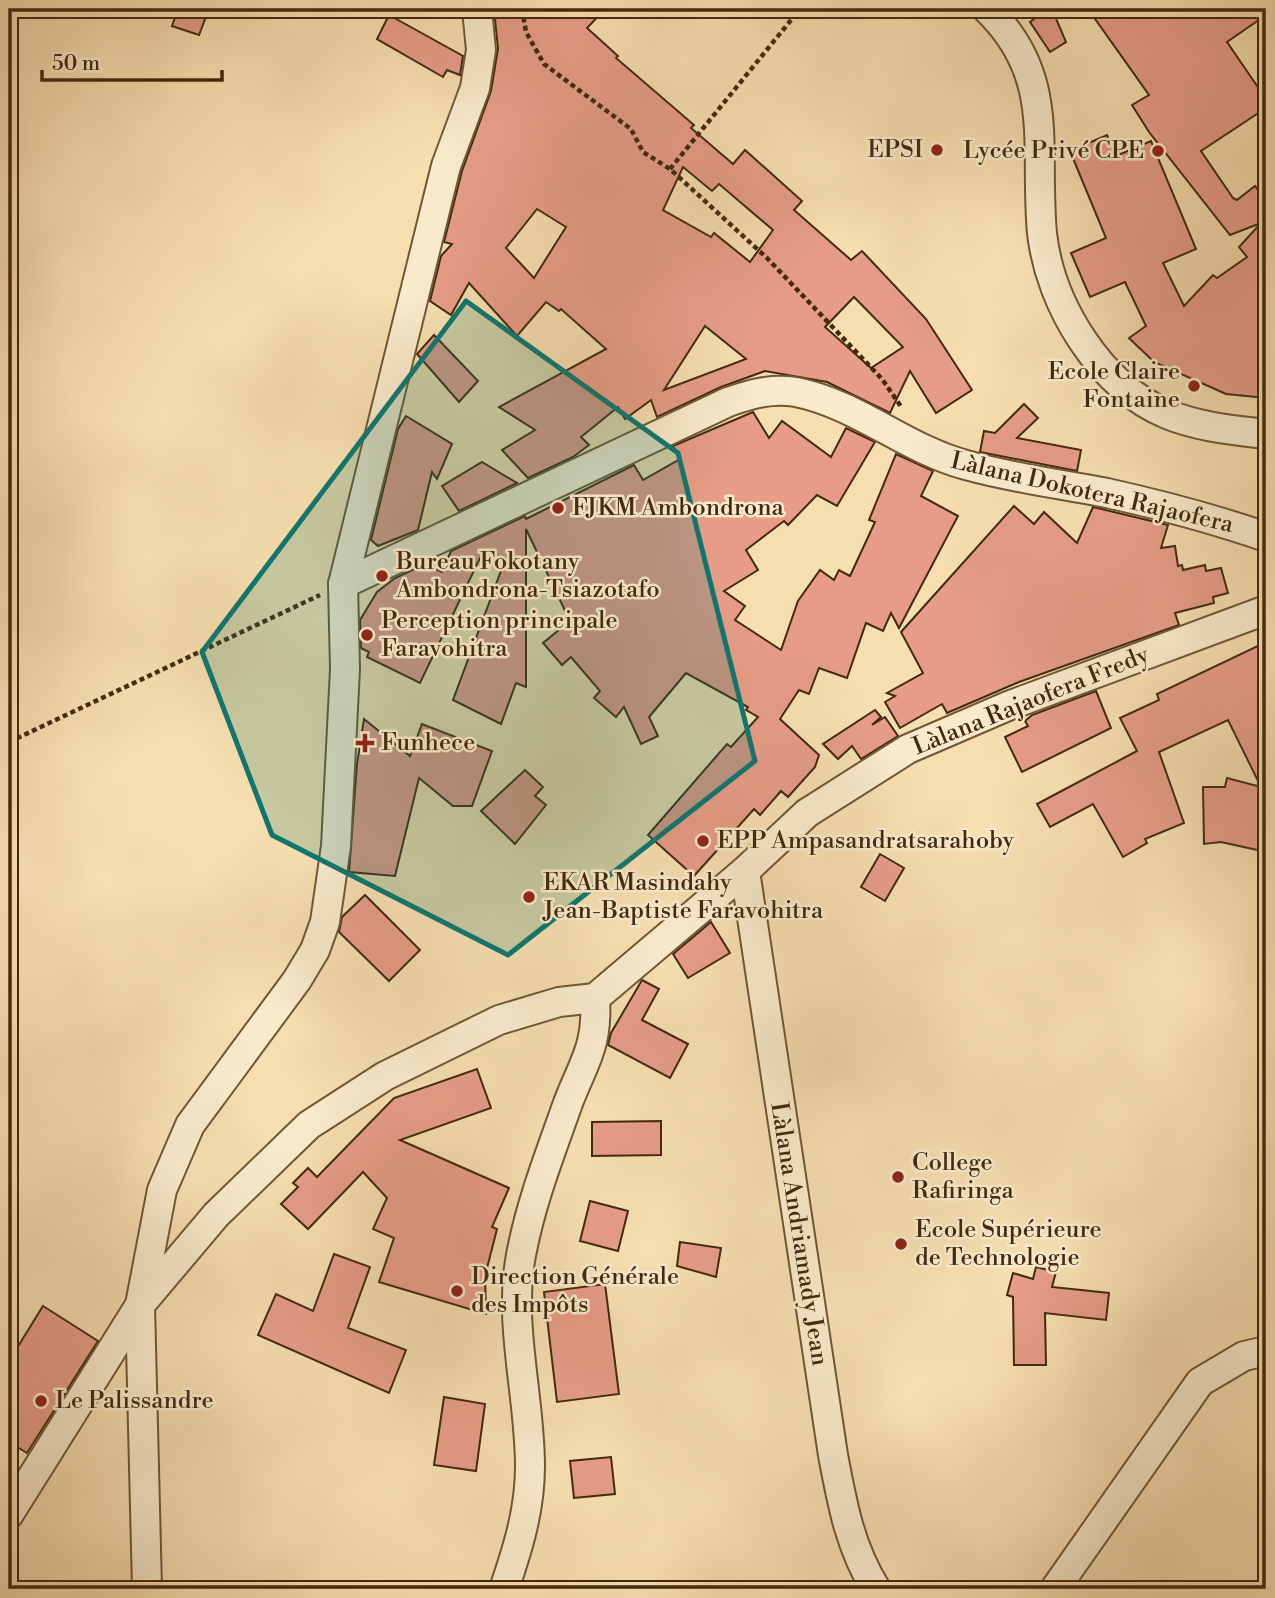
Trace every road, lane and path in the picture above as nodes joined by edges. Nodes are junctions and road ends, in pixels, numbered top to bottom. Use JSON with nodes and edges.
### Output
{"nodes":[{"id":1,"x":477,"y":9,"type":"edge"},
{"id":2,"x":522,"y":9,"type":"edge"},
{"id":3,"x":800,"y":9,"type":"edge"},
{"id":4,"x":987,"y":9,"type":"edge"},
{"id":5,"x":670,"y":169,"type":"junction"},
{"id":6,"x":904,"y":412,"type":"dead end"},
{"id":7,"x":1266,"y":434,"type":"edge"},
{"id":8,"x":1266,"y":537,"type":"edge"},
{"id":9,"x":343,"y":584,"type":"junction"},
{"id":10,"x":1266,"y":610,"type":"edge"},
{"id":11,"x":9,"y":742,"type":"edge"},
{"id":12,"x":745,"y":871,"type":"junction"},
{"id":13,"x":595,"y":998,"type":"junction"},
{"id":14,"x":140,"y":1305,"type":"junction"},
{"id":15,"x":1266,"y":1351,"type":"edge"},
{"id":16,"x":9,"y":1514,"type":"edge"},
{"id":17,"x":147,"y":1589,"type":"edge"},
{"id":18,"x":504,"y":1589,"type":"edge"},
{"id":19,"x":876,"y":1589,"type":"edge"},
{"id":20,"x":1055,"y":1589,"type":"edge"}],
"edges":[{"from":1,"to":9,"type":"street"},
{"from":2,"to":5,"type":"path"},
{"from":3,"to":5,"type":"path"},
{"from":4,"to":7,"type":"street"},
{"from":5,"to":6,"type":"path"},
{"from":8,"to":9,"type":"street","name":"Làlana Dokotera Rajaofera"},
{"from":9,"to":11,"type":"path"},
{"from":9,"to":14,"type":"street"},
{"from":10,"to":12,"type":"street","name":"Làlana Rajaofera Fredy"},
{"from":12,"to":13,"type":"street","name":"Làlana Rajaofera Fredy"},
{"from":12,"to":19,"type":"street","name":"Làlana Andriamady Jean"},
{"from":13,"to":14,"type":"street"},
{"from":13,"to":18,"type":"street"},
{"from":14,"to":16,"type":"street"},
{"from":14,"to":17,"type":"street"},
{"from":15,"to":20,"type":"street"}]}
